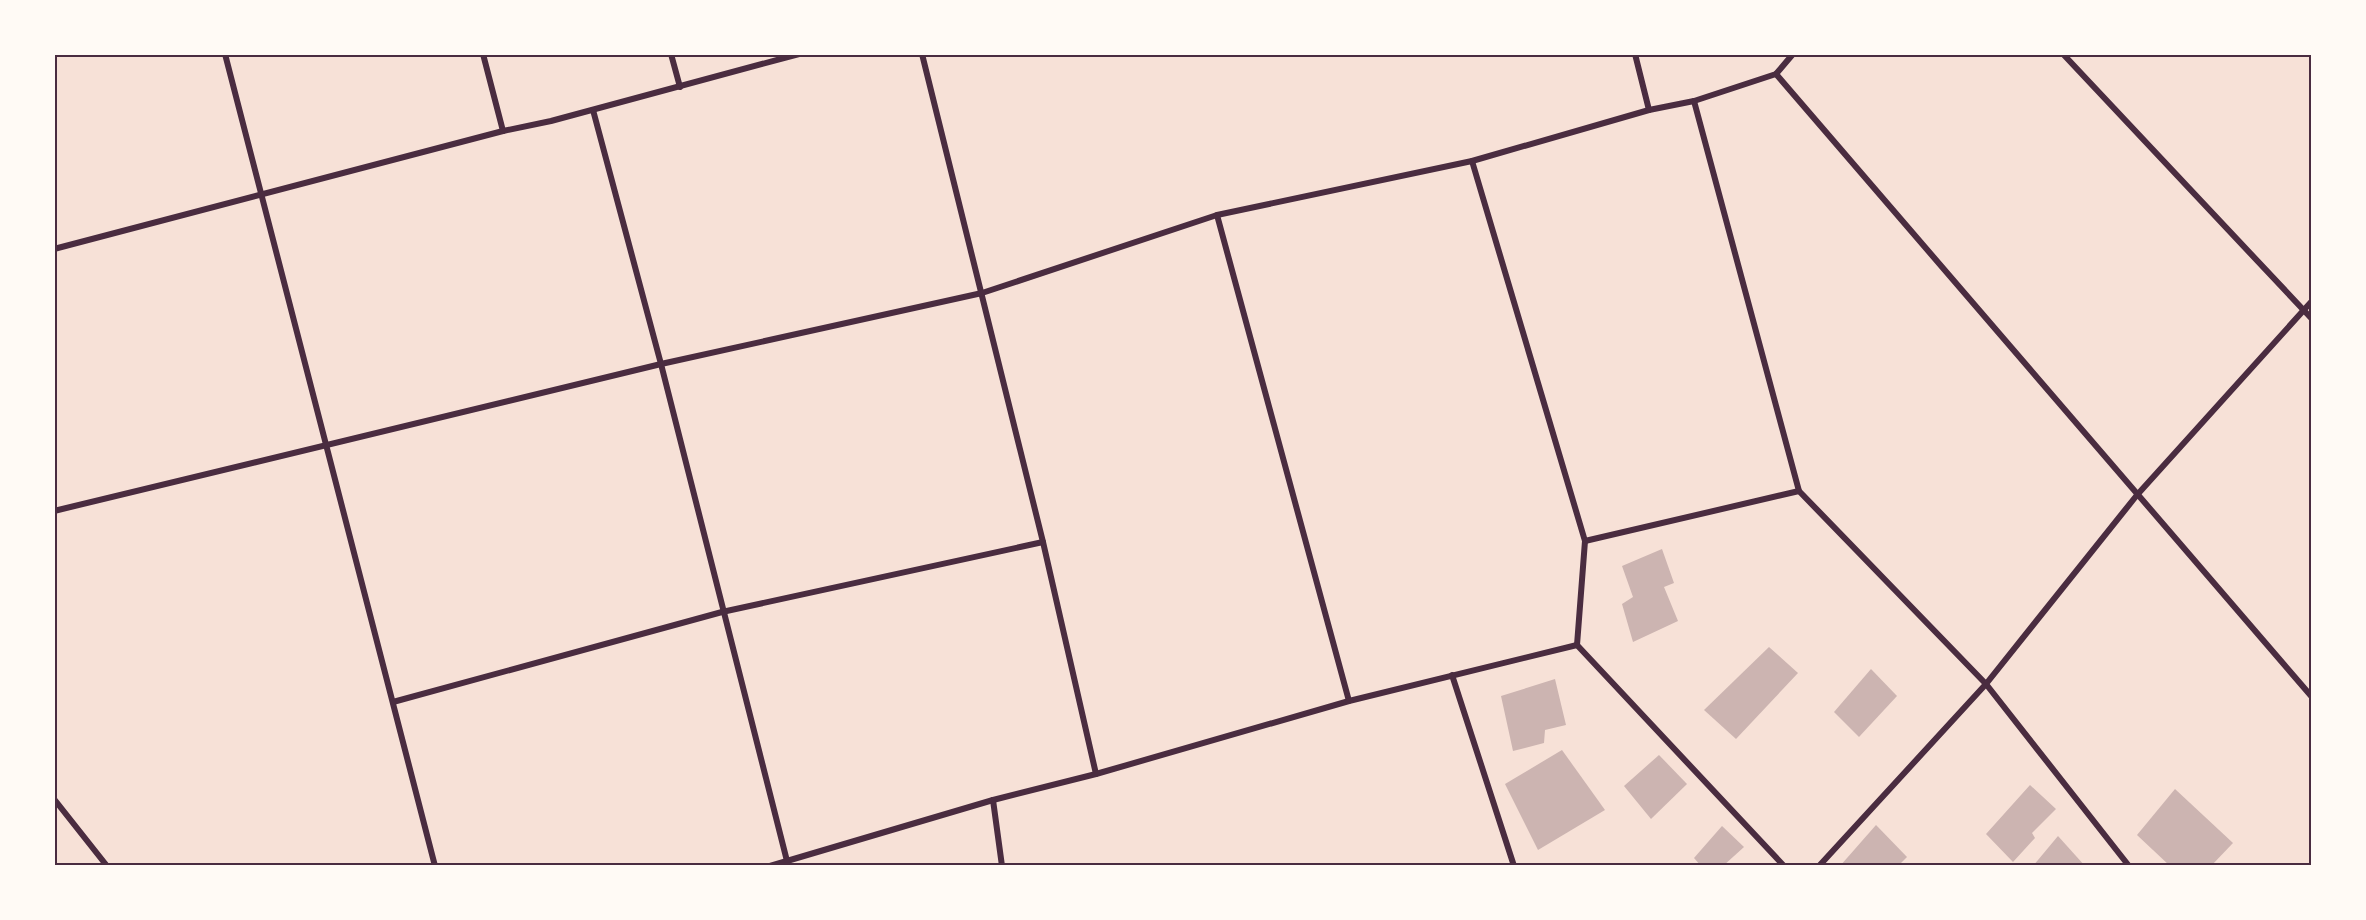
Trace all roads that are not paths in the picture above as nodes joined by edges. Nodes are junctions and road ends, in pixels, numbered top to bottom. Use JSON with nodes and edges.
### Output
{"nodes":[{"id":1,"x":225,"y":54,"type":"edge"},
{"id":2,"x":483,"y":54,"type":"edge"},
{"id":3,"x":671,"y":54,"type":"edge"},
{"id":4,"x":799,"y":54,"type":"edge"},
{"id":5,"x":922,"y":54,"type":"edge"},
{"id":6,"x":1635,"y":54,"type":"edge"},
{"id":7,"x":1793,"y":54,"type":"edge"},
{"id":8,"x":2062,"y":54,"type":"edge"},
{"id":9,"x":1776,"y":74,"type":"junction"},
{"id":10,"x":680,"y":87,"type":"junction"},
{"id":11,"x":1694,"y":101,"type":"junction"},
{"id":12,"x":592,"y":110,"type":"junction"},
{"id":13,"x":1649,"y":110,"type":"junction"},
{"id":14,"x":503,"y":131,"type":"junction"},
{"id":15,"x":1473,"y":161,"type":"junction"},
{"id":16,"x":261,"y":194,"type":"junction"},
{"id":17,"x":1217,"y":215,"type":"junction"},
{"id":18,"x":54,"y":249,"type":"edge"},
{"id":19,"x":982,"y":293,"type":"junction"},
{"id":20,"x":2312,"y":301,"type":"edge"},
{"id":21,"x":2305,"y":310,"type":"junction"},
{"id":22,"x":2312,"y":319,"type":"edge"},
{"id":23,"x":661,"y":364,"type":"junction"},
{"id":24,"x":325,"y":444,"type":"junction"},
{"id":25,"x":1799,"y":491,"type":"junction"},
{"id":26,"x":2137,"y":495,"type":"junction"},
{"id":27,"x":54,"y":511,"type":"edge"},
{"id":28,"x":1043,"y":542,"type":"junction"},
{"id":29,"x":1585,"y":542,"type":"junction"},
{"id":30,"x":722,"y":612,"type":"junction"},
{"id":31,"x":1578,"y":645,"type":"junction"},
{"id":32,"x":1452,"y":675,"type":"junction"},
{"id":33,"x":1986,"y":684,"type":"junction"},
{"id":34,"x":2312,"y":698,"type":"edge"},
{"id":35,"x":1349,"y":701,"type":"junction"},
{"id":36,"x":393,"y":702,"type":"junction"},
{"id":37,"x":1096,"y":774,"type":"junction"},
{"id":38,"x":54,"y":799,"type":"edge"},
{"id":39,"x":993,"y":800,"type":"junction"},
{"id":40,"x":787,"y":861,"type":"junction"},
{"id":41,"x":107,"y":866,"type":"edge"},
{"id":42,"x":435,"y":866,"type":"edge"},
{"id":43,"x":770,"y":866,"type":"edge"},
{"id":44,"x":1002,"y":866,"type":"edge"},
{"id":45,"x":1515,"y":866,"type":"edge"},
{"id":46,"x":1784,"y":866,"type":"edge"},
{"id":47,"x":1819,"y":866,"type":"edge"},
{"id":48,"x":2129,"y":866,"type":"edge"}],
"edges":[{"from":1,"to":16,"type":"street"},
{"from":2,"to":14,"type":"street"},
{"from":3,"to":10,"type":"street"},
{"from":4,"to":10,"type":"street"},
{"from":5,"to":19,"type":"street"},
{"from":6,"to":13,"type":"street"},
{"from":7,"to":9,"type":"street"},
{"from":8,"to":21,"type":"street"},
{"from":9,"to":11,"type":"street"},
{"from":9,"to":26,"type":"street"},
{"from":10,"to":12,"type":"street"},
{"from":11,"to":13,"type":"street"},
{"from":11,"to":25,"type":"street"},
{"from":12,"to":14,"type":"street"},
{"from":12,"to":23,"type":"street"},
{"from":13,"to":15,"type":"street"},
{"from":14,"to":16,"type":"street"},
{"from":15,"to":17,"type":"street"},
{"from":15,"to":29,"type":"street"},
{"from":16,"to":18,"type":"street"},
{"from":16,"to":24,"type":"street"},
{"from":17,"to":19,"type":"street"},
{"from":17,"to":35,"type":"street"},
{"from":19,"to":23,"type":"street"},
{"from":19,"to":28,"type":"street"},
{"from":20,"to":21,"type":"street"},
{"from":21,"to":22,"type":"street"},
{"from":21,"to":26,"type":"street"},
{"from":23,"to":24,"type":"street"},
{"from":23,"to":30,"type":"street"},
{"from":24,"to":27,"type":"street"},
{"from":24,"to":36,"type":"street"},
{"from":25,"to":29,"type":"street"},
{"from":25,"to":33,"type":"street"},
{"from":26,"to":33,"type":"street"},
{"from":26,"to":34,"type":"street"},
{"from":28,"to":30,"type":"street"},
{"from":28,"to":37,"type":"street"},
{"from":29,"to":31,"type":"street"},
{"from":30,"to":36,"type":"street"},
{"from":30,"to":40,"type":"street"},
{"from":31,"to":32,"type":"street"},
{"from":31,"to":46,"type":"street"},
{"from":32,"to":35,"type":"street"},
{"from":32,"to":45,"type":"street"},
{"from":33,"to":47,"type":"street"},
{"from":33,"to":48,"type":"street"},
{"from":35,"to":37,"type":"street"},
{"from":36,"to":42,"type":"street"},
{"from":37,"to":39,"type":"street"},
{"from":38,"to":41,"type":"street"},
{"from":39,"to":40,"type":"street"},
{"from":39,"to":44,"type":"street"},
{"from":40,"to":43,"type":"street"}]}
